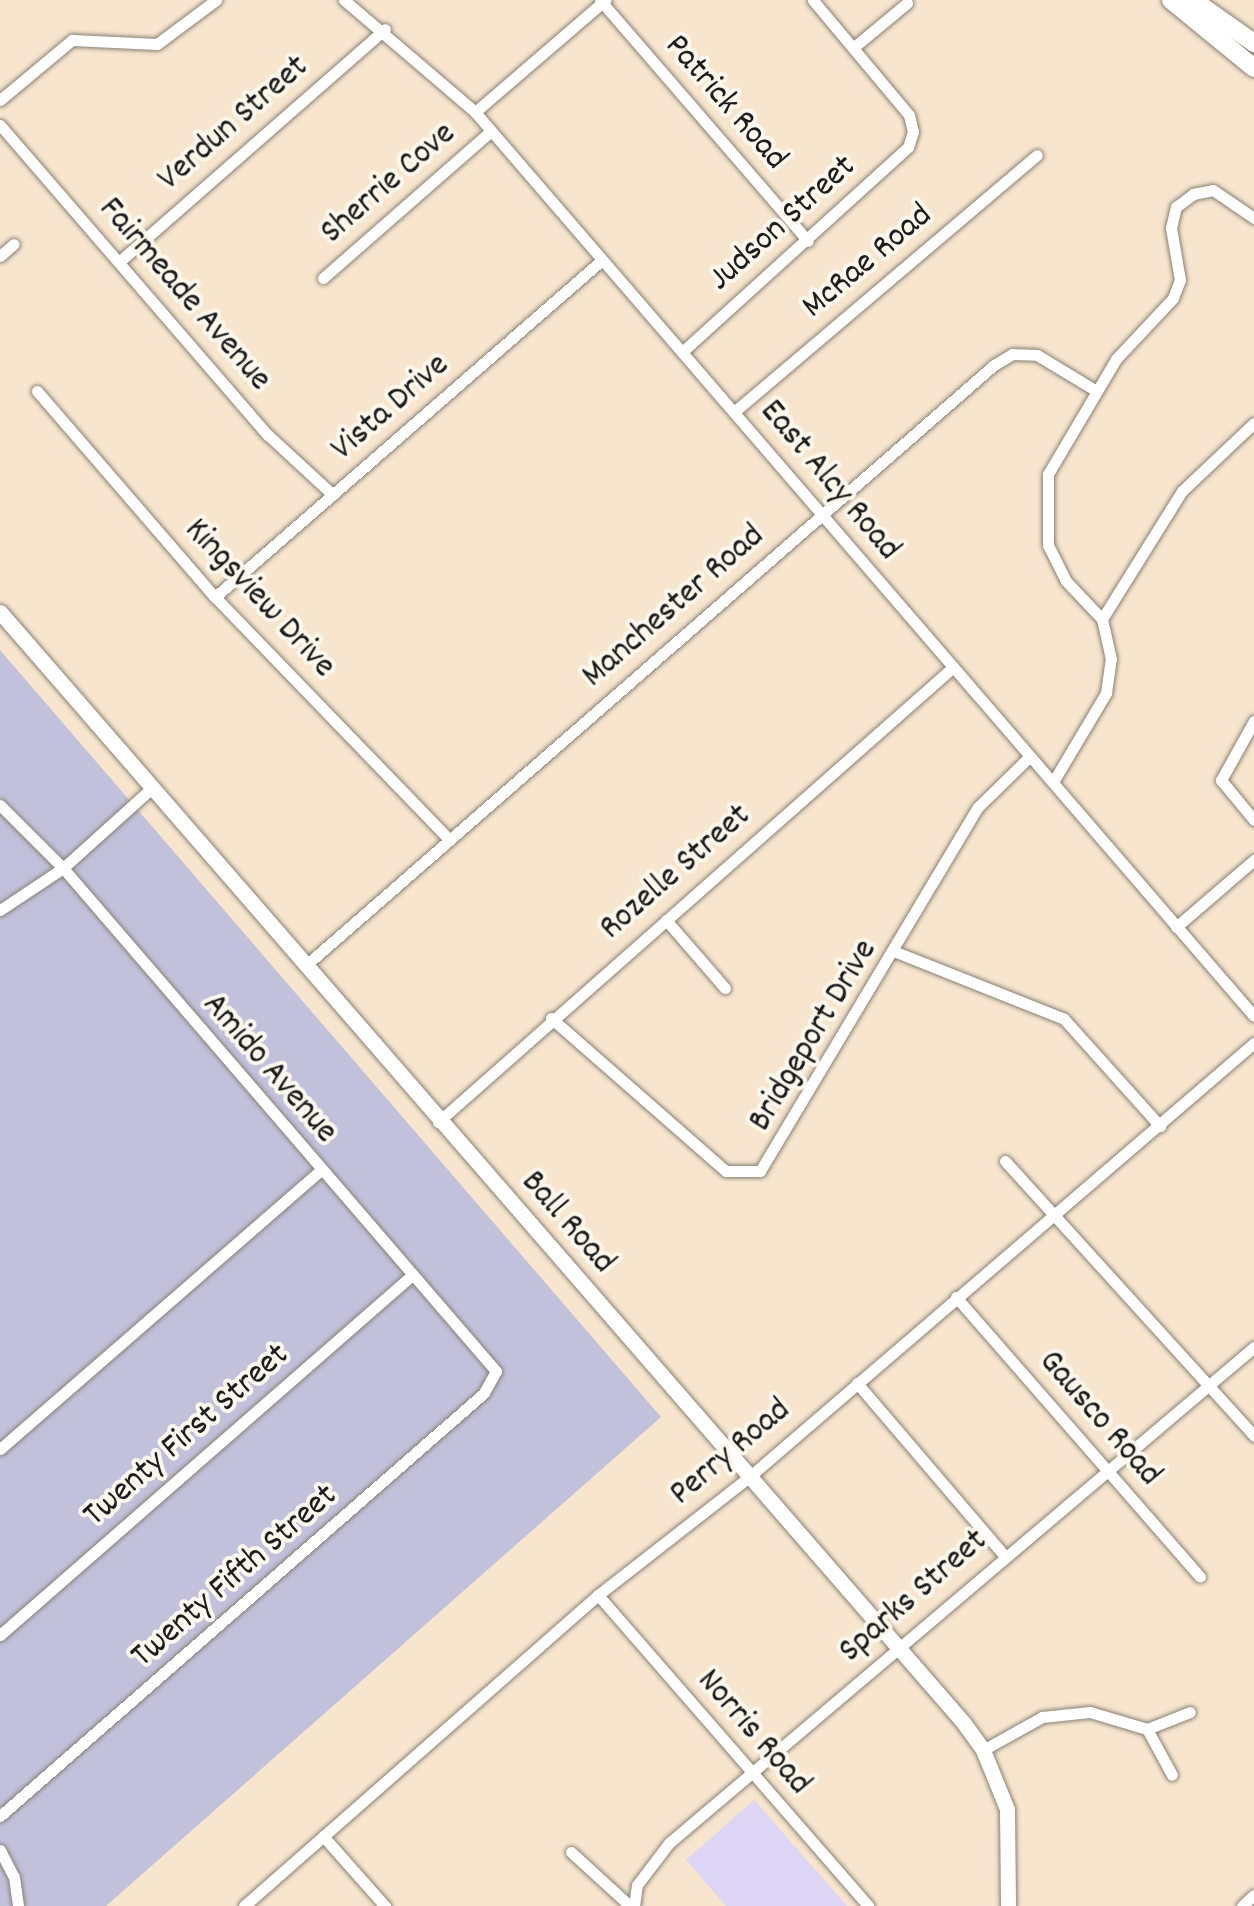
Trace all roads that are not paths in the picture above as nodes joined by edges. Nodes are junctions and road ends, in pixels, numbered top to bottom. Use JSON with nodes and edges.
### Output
{"nodes":[{"id":1,"x":216,"y":0,"type":"edge"},
{"id":2,"x":344,"y":0,"type":"edge"},
{"id":3,"x":812,"y":0,"type":"edge"},
{"id":4,"x":1170,"y":0,"type":"edge"},
{"id":5,"x":1193,"y":0,"type":"edge"},
{"id":6,"x":603,"y":1,"type":"edge"},
{"id":7,"x":907,"y":3,"type":"dead end"},
{"id":8,"x":385,"y":29,"type":"junction"},
{"id":9,"x":1254,"y":43,"type":"edge"},
{"id":10,"x":854,"y":47,"type":"junction"},
{"id":11,"x":1254,"y":68,"type":"edge"},
{"id":12,"x":0,"y":100,"type":"edge"},
{"id":13,"x":474,"y":112,"type":"junction"},
{"id":14,"x":0,"y":125,"type":"edge"},
{"id":15,"x":491,"y":132,"type":"junction"},
{"id":16,"x":1037,"y":154,"type":"dead end"},
{"id":17,"x":1254,"y":218,"type":"edge"},
{"id":18,"x":808,"y":241,"type":"junction"},
{"id":19,"x":14,"y":244,"type":"dead end"},
{"id":20,"x":0,"y":256,"type":"edge"},
{"id":21,"x":602,"y":260,"type":"junction"},
{"id":22,"x":120,"y":261,"type":"junction"},
{"id":23,"x":323,"y":278,"type":"dead end"},
{"id":24,"x":682,"y":352,"type":"junction"},
{"id":25,"x":1096,"y":390,"type":"junction"},
{"id":26,"x":37,"y":391,"type":"dead end"},
{"id":27,"x":734,"y":412,"type":"junction"},
{"id":28,"x":1254,"y":423,"type":"edge"},
{"id":29,"x":333,"y":495,"type":"junction"},
{"id":30,"x":822,"y":515,"type":"junction"},
{"id":31,"x":216,"y":597,"type":"junction"},
{"id":32,"x":0,"y":612,"type":"edge"},
{"id":33,"x":1102,"y":619,"type":"junction"},
{"id":34,"x":952,"y":668,"type":"junction"},
{"id":35,"x":1254,"y":721,"type":"edge"},
{"id":36,"x":1029,"y":757,"type":"junction"},
{"id":37,"x":1053,"y":782,"type":"junction"},
{"id":38,"x":152,"y":788,"type":"junction"},
{"id":39,"x":0,"y":805,"type":"edge"},
{"id":40,"x":1254,"y":820,"type":"edge"},
{"id":41,"x":448,"y":838,"type":"junction"},
{"id":42,"x":1254,"y":860,"type":"edge"},
{"id":43,"x":63,"y":868,"type":"junction"},
{"id":44,"x":0,"y":910,"type":"edge"},
{"id":45,"x":666,"y":920,"type":"junction"},
{"id":46,"x":1176,"y":928,"type":"junction"},
{"id":47,"x":896,"y":952,"type":"junction"},
{"id":48,"x":304,"y":966,"type":"junction"},
{"id":49,"x":725,"y":988,"type":"dead end"},
{"id":50,"x":1254,"y":1016,"type":"edge"},
{"id":51,"x":551,"y":1018,"type":"junction"},
{"id":52,"x":1254,"y":1044,"type":"edge"},
{"id":53,"x":438,"y":1122,"type":"junction"},
{"id":54,"x":1160,"y":1126,"type":"junction"},
{"id":55,"x":1005,"y":1161,"type":"dead end"},
{"id":56,"x":321,"y":1170,"type":"junction"},
{"id":57,"x":1057,"y":1215,"type":"junction"},
{"id":58,"x":410,"y":1278,"type":"junction"},
{"id":59,"x":956,"y":1298,"type":"junction"},
{"id":60,"x":1254,"y":1348,"type":"edge"},
{"id":61,"x":496,"y":1371,"type":"joint"},
{"id":62,"x":857,"y":1383,"type":"junction"},
{"id":63,"x":1210,"y":1384,"type":"junction"},
{"id":64,"x":1254,"y":1436,"type":"edge"},
{"id":65,"x":0,"y":1449,"type":"edge"},
{"id":66,"x":1106,"y":1468,"type":"junction"},
{"id":67,"x":749,"y":1476,"type":"junction"},
{"id":68,"x":1005,"y":1556,"type":"junction"},
{"id":69,"x":1200,"y":1577,"type":"dead end"},
{"id":70,"x":598,"y":1595,"type":"junction"},
{"id":71,"x":0,"y":1635,"type":"edge"},
{"id":72,"x":898,"y":1647,"type":"junction"},
{"id":73,"x":1190,"y":1712,"type":"dead end"},
{"id":74,"x":1147,"y":1729,"type":"junction"},
{"id":75,"x":982,"y":1750,"type":"junction"},
{"id":76,"x":751,"y":1774,"type":"junction"},
{"id":77,"x":1172,"y":1775,"type":"dead end"},
{"id":78,"x":0,"y":1816,"type":"edge"},
{"id":79,"x":323,"y":1836,"type":"junction"},
{"id":80,"x":0,"y":1850,"type":"edge"},
{"id":81,"x":571,"y":1852,"type":"dead end"},
{"id":82,"x":1254,"y":1895,"type":"edge"},
{"id":83,"x":18,"y":1906,"type":"edge"},
{"id":84,"x":244,"y":1906,"type":"edge"},
{"id":85,"x":385,"y":1906,"type":"edge"},
{"id":86,"x":632,"y":1906,"type":"edge"},
{"id":87,"x":868,"y":1906,"type":"edge"},
{"id":88,"x":1008,"y":1906,"type":"edge"},
{"id":89,"x":1242,"y":1906,"type":"edge"}],
"edges":[{"from":1,"to":12,"type":"street"},
{"from":2,"to":8,"type":"street","name":"East Alcy Road"},
{"from":3,"to":10,"type":"street"},
{"from":4,"to":11,"type":"highway"},
{"from":5,"to":9,"type":"highway"},
{"from":6,"to":13,"type":"street"},
{"from":6,"to":18,"type":"street","name":"Patrick Road"},
{"from":7,"to":10,"type":"street"},
{"from":8,"to":13,"type":"street","name":"East Alcy Road"},
{"from":8,"to":22,"type":"street","name":"Verdun Street"},
{"from":10,"to":18,"type":"street","name":"Judson Street"},
{"from":13,"to":15,"type":"street","name":"East Alcy Road"},
{"from":14,"to":22,"type":"street","name":"Fairmeade Avenue"},
{"from":15,"to":21,"type":"street","name":"East Alcy Road"},
{"from":15,"to":23,"type":"street","name":"Sherrie Cove"},
{"from":16,"to":27,"type":"street","name":"McRae Road"},
{"from":17,"to":25,"type":"street"},
{"from":18,"to":24,"type":"street","name":"Judson Street"},
{"from":19,"to":20,"type":"street"},
{"from":21,"to":24,"type":"street","name":"East Alcy Road"},
{"from":21,"to":29,"type":"street","name":"Vista Drive"},
{"from":22,"to":29,"type":"street","name":"Fairmeade Avenue"},
{"from":24,"to":27,"type":"street","name":"East Alcy Road"},
{"from":25,"to":30,"type":"street","name":"Manchester Road"},
{"from":25,"to":33,"type":"street"},
{"from":26,"to":31,"type":"street","name":"Kingsview Drive"},
{"from":27,"to":30,"type":"street","name":"East Alcy Road"},
{"from":28,"to":33,"type":"street"},
{"from":29,"to":31,"type":"street","name":"Vista Drive"},
{"from":30,"to":34,"type":"street","name":"East Alcy Road"},
{"from":30,"to":41,"type":"street","name":"Manchester Road"},
{"from":31,"to":41,"type":"street","name":"Kingsview Drive"},
{"from":32,"to":38,"type":"main road","name":"Ball Road"},
{"from":33,"to":37,"type":"street"},
{"from":34,"to":36,"type":"street","name":"East Alcy Road"},
{"from":34,"to":45,"type":"street","name":"Rozelle Street"},
{"from":35,"to":40,"type":"street"},
{"from":36,"to":37,"type":"street","name":"East Alcy Road"},
{"from":36,"to":47,"type":"street","name":"Bridgeport Drive"},
{"from":37,"to":46,"type":"street","name":"East Alcy Road"},
{"from":38,"to":43,"type":"street"},
{"from":38,"to":48,"type":"main road","name":"Ball Road"},
{"from":39,"to":43,"type":"street","name":"Amido Avenue"},
{"from":41,"to":48,"type":"street","name":"Manchester Road"},
{"from":42,"to":46,"type":"street"},
{"from":43,"to":44,"type":"street"},
{"from":43,"to":56,"type":"street","name":"Amido Avenue"},
{"from":45,"to":49,"type":"street"},
{"from":45,"to":51,"type":"street","name":"Rozelle Street"},
{"from":46,"to":50,"type":"street","name":"East Alcy Road"},
{"from":47,"to":51,"type":"street","name":"Bridgeport Drive"},
{"from":47,"to":54,"type":"street"},
{"from":48,"to":53,"type":"main road","name":"Ball Road"},
{"from":51,"to":53,"type":"street","name":"Rozelle Street"},
{"from":52,"to":54,"type":"street","name":"Perry Road"},
{"from":53,"to":67,"type":"main road","name":"Ball Road"},
{"from":54,"to":57,"type":"street","name":"Perry Road"},
{"from":55,"to":57,"type":"street"},
{"from":56,"to":58,"type":"street","name":"Amido Avenue"},
{"from":56,"to":65,"type":"street"},
{"from":57,"to":59,"type":"street","name":"Perry Road"},
{"from":57,"to":63,"type":"street"},
{"from":58,"to":61,"type":"street","name":"Amido Avenue"},
{"from":58,"to":71,"type":"street","name":"Twenty First Street"},
{"from":59,"to":62,"type":"street","name":"Perry Road"},
{"from":59,"to":66,"type":"street","name":"Gausco Road"},
{"from":60,"to":63,"type":"street","name":"Sparks Street"},
{"from":61,"to":78,"type":"street","name":"Twenty Fifth Street"},
{"from":62,"to":67,"type":"street","name":"Perry Road"},
{"from":62,"to":68,"type":"street"},
{"from":63,"to":64,"type":"street"},
{"from":63,"to":66,"type":"street","name":"Sparks Street"},
{"from":66,"to":68,"type":"street","name":"Sparks Street"},
{"from":66,"to":69,"type":"street","name":"Gausco Road"},
{"from":67,"to":70,"type":"street","name":"Perry Road"},
{"from":67,"to":72,"type":"main road","name":"Ball Road"},
{"from":68,"to":72,"type":"street","name":"Sparks Street"},
{"from":70,"to":76,"type":"street","name":"Norris Road"},
{"from":70,"to":79,"type":"street","name":"Perry Road"},
{"from":72,"to":75,"type":"main road","name":"Ball Road"},
{"from":72,"to":76,"type":"street","name":"Sparks Street"},
{"from":73,"to":74,"type":"street"},
{"from":74,"to":75,"type":"street"},
{"from":74,"to":77,"type":"street"},
{"from":75,"to":88,"type":"main road","name":"Ball Road"},
{"from":76,"to":86,"type":"street","name":"Sparks Street"},
{"from":76,"to":87,"type":"street","name":"Norris Road"},
{"from":79,"to":84,"type":"street","name":"Perry Road"},
{"from":79,"to":85,"type":"street"},
{"from":80,"to":83,"type":"street"},
{"from":81,"to":86,"type":"street"},
{"from":82,"to":89,"type":"street"}]}
